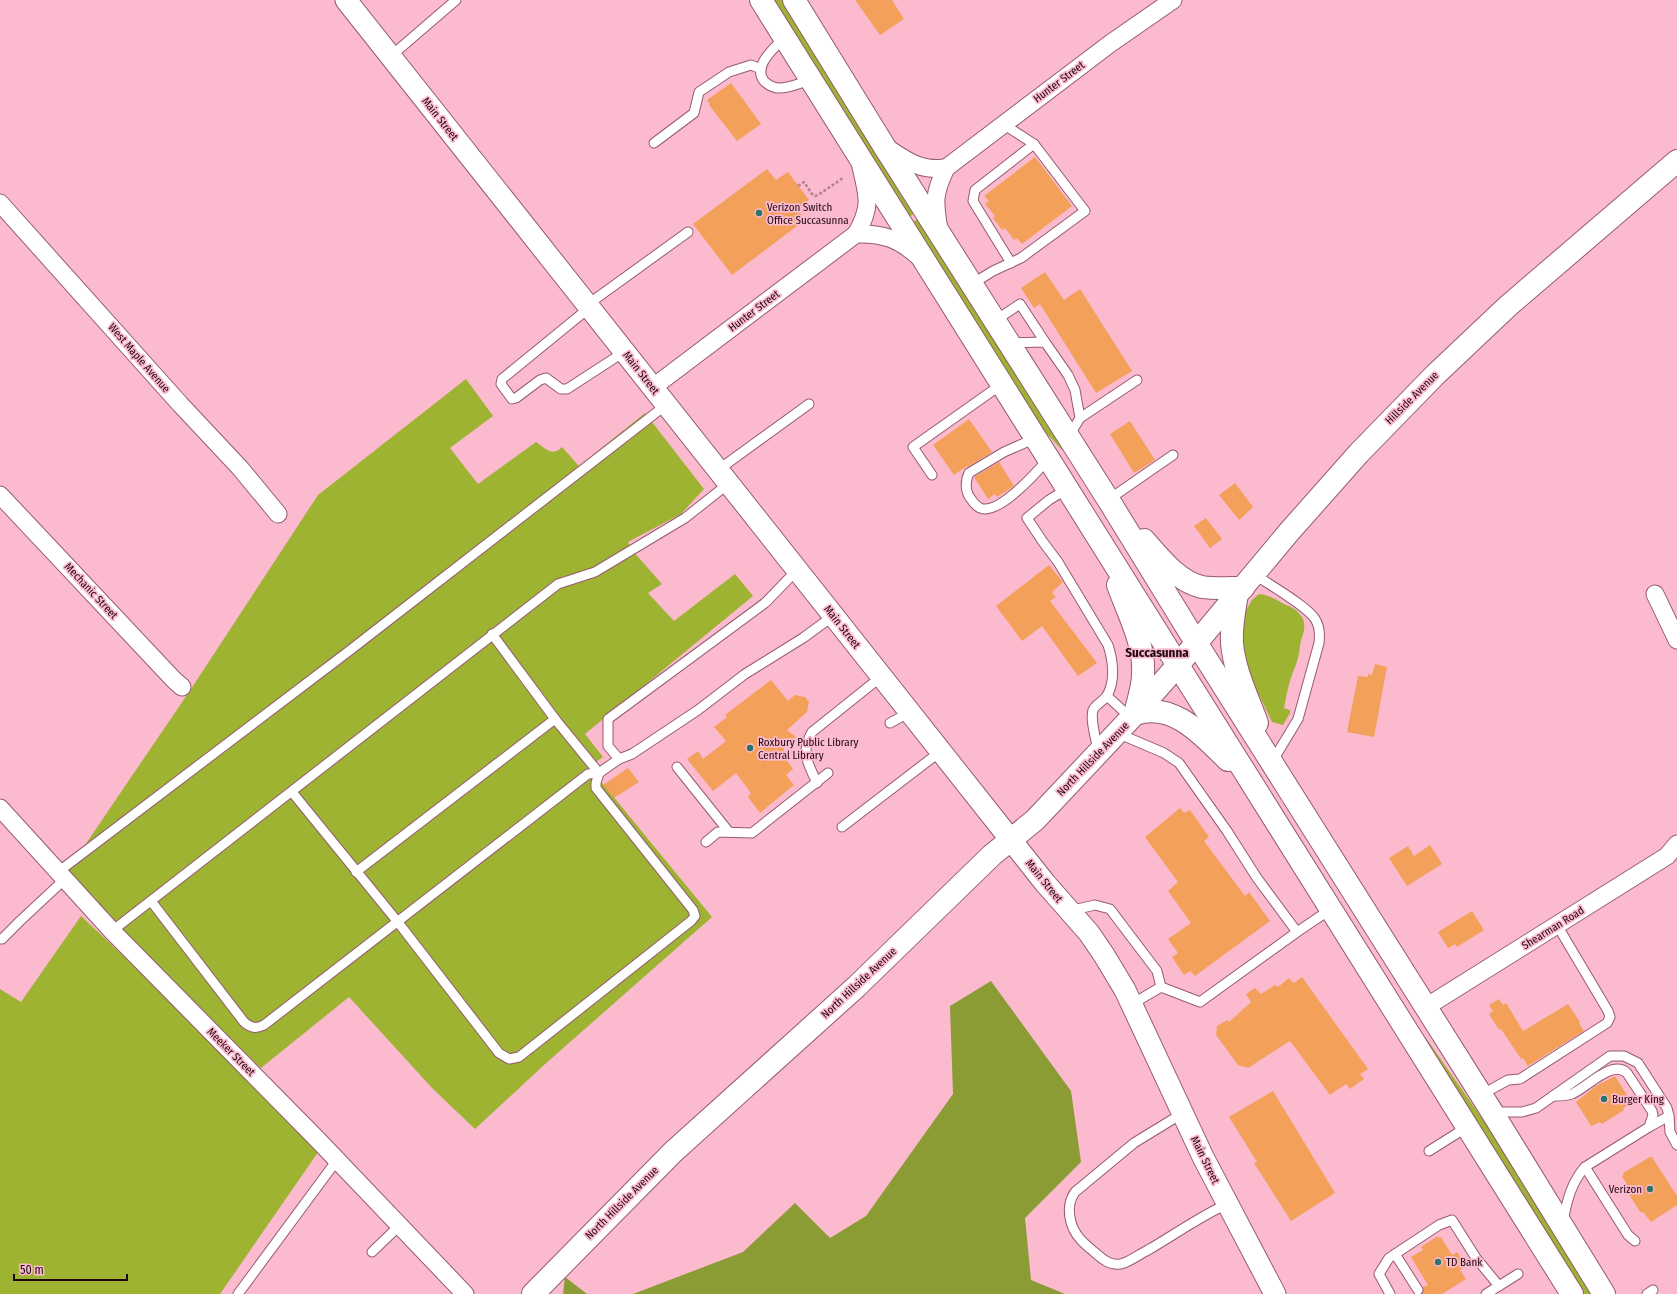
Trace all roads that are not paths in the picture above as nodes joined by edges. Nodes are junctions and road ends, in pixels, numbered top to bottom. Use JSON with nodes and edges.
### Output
{"nodes":[{"id":1,"x":456,"y":0,"type":"edge"},
{"id":2,"x":761,"y":0,"type":"edge"},
{"id":3,"x":794,"y":0,"type":"edge"},
{"id":4,"x":1173,"y":0,"type":"edge"},
{"id":5,"x":353,"y":3,"type":"edge"},
{"id":6,"x":785,"y":37,"type":"junction"},
{"id":7,"x":391,"y":56,"type":"junction"},
{"id":8,"x":761,"y":69,"type":"junction"},
{"id":9,"x":811,"y":79,"type":"junction"},
{"id":10,"x":1003,"y":124,"type":"junction"},
{"id":11,"x":654,"y":143,"type":"dead end"},
{"id":12,"x":1034,"y":144,"type":"junction"},
{"id":13,"x":884,"y":146,"type":"junction"},
{"id":14,"x":858,"y":156,"type":"junction"},
{"id":15,"x":1677,"y":161,"type":"edge"},
{"id":16,"x":946,"y":168,"type":"junction"},
{"id":17,"x":0,"y":203,"type":"edge"},
{"id":18,"x":939,"y":231,"type":"junction"},
{"id":19,"x":688,"y":232,"type":"dead end"},
{"id":20,"x":856,"y":234,"type":"junction"},
{"id":21,"x":1011,"y":263,"type":"junction"},
{"id":22,"x":926,"y":264,"type":"junction"},
{"id":23,"x":972,"y":284,"type":"junction"},
{"id":24,"x":588,"y":307,"type":"junction"},
{"id":25,"x":996,"y":320,"type":"junction"},
{"id":26,"x":1046,"y":342,"type":"junction"},
{"id":27,"x":1010,"y":343,"type":"junction"},
{"id":28,"x":624,"y":352,"type":"junction"},
{"id":29,"x":1137,"y":380,"type":"dead end"},
{"id":30,"x":1002,"y":384,"type":"junction"},
{"id":31,"x":652,"y":388,"type":"junction"},
{"id":32,"x":809,"y":404,"type":"dead end"},
{"id":33,"x":666,"y":405,"type":"junction"},
{"id":34,"x":1080,"y":418,"type":"junction"},
{"id":35,"x":1069,"y":437,"type":"junction"},
{"id":36,"x":1037,"y":438,"type":"junction"},
{"id":37,"x":1173,"y":455,"type":"dead end"},
{"id":38,"x":1049,"y":458,"type":"junction"},
{"id":39,"x":932,"y":475,"type":"dead end"},
{"id":40,"x":723,"y":477,"type":"junction"},
{"id":41,"x":1068,"y":489,"type":"junction"},
{"id":42,"x":0,"y":495,"type":"edge"},
{"id":43,"x":1109,"y":502,"type":"junction"},
{"id":44,"x":278,"y":514,"type":"dead end"},
{"id":45,"x":1101,"y":541,"type":"junction"},
{"id":46,"x":797,"y":570,"type":"junction"},
{"id":47,"x":1245,"y":585,"type":"junction"},
{"id":48,"x":1655,"y":594,"type":"dead end"},
{"id":49,"x":834,"y":616,"type":"junction"},
{"id":50,"x":492,"y":634,"type":"junction"},
{"id":51,"x":1677,"y":640,"type":"edge"},
{"id":52,"x":1196,"y":644,"type":"junction"},
{"id":53,"x":1178,"y":665,"type":"junction"},
{"id":54,"x":882,"y":676,"type":"junction"},
{"id":55,"x":182,"y":687,"type":"dead end"},
{"id":56,"x":1107,"y":696,"type":"junction"},
{"id":57,"x":910,"y":712,"type":"junction"},
{"id":58,"x":555,"y":719,"type":"junction"},
{"id":59,"x":1128,"y":722,"type":"junction"},
{"id":60,"x":890,"y":723,"type":"dead end"},
{"id":61,"x":941,"y":751,"type":"junction"},
{"id":62,"x":1098,"y":752,"type":"junction"},
{"id":63,"x":1267,"y":756,"type":"junction"},
{"id":64,"x":619,"y":759,"type":"junction"},
{"id":65,"x":677,"y":767,"type":"dead end"},
{"id":66,"x":599,"y":773,"type":"junction"},
{"id":67,"x":828,"y":773,"type":"dead end"},
{"id":68,"x":1250,"y":782,"type":"junction"},
{"id":69,"x":817,"y":783,"type":"junction"},
{"id":70,"x":292,"y":792,"type":"junction"},
{"id":71,"x":0,"y":808,"type":"edge"},
{"id":72,"x":842,"y":827,"type":"dead end"},
{"id":73,"x":729,"y":832,"type":"junction"},
{"id":74,"x":1011,"y":840,"type":"junction"},
{"id":75,"x":706,"y":842,"type":"dead end"},
{"id":76,"x":1677,"y":844,"type":"edge"},
{"id":77,"x":356,"y":872,"type":"junction"},
{"id":78,"x":61,"y":876,"type":"junction"},
{"id":79,"x":151,"y":901,"type":"junction"},
{"id":80,"x":1331,"y":909,"type":"junction"},
{"id":81,"x":1069,"y":911,"type":"junction"},
{"id":82,"x":397,"y":921,"type":"junction"},
{"id":83,"x":1557,"y":925,"type":"junction"},
{"id":84,"x":112,"y":930,"type":"junction"},
{"id":85,"x":1296,"y":932,"type":"junction"},
{"id":86,"x":0,"y":939,"type":"edge"},
{"id":87,"x":1161,"y":987,"type":"junction"},
{"id":88,"x":1132,"y":1004,"type":"junction"},
{"id":89,"x":1426,"y":1007,"type":"junction"},
{"id":90,"x":1553,"y":1096,"type":"junction"},
{"id":91,"x":1487,"y":1103,"type":"junction"},
{"id":92,"x":1183,"y":1113,"type":"junction"},
{"id":93,"x":1670,"y":1116,"type":"junction"},
{"id":94,"x":1467,"y":1127,"type":"junction"},
{"id":95,"x":1649,"y":1127,"type":"junction"},
{"id":96,"x":1677,"y":1145,"type":"edge"},
{"id":97,"x":1429,"y":1151,"type":"dead end"},
{"id":98,"x":337,"y":1160,"type":"junction"},
{"id":99,"x":1585,"y":1167,"type":"junction"},
{"id":100,"x":1227,"y":1204,"type":"junction"},
{"id":101,"x":400,"y":1225,"type":"junction"},
{"id":102,"x":1562,"y":1226,"type":"junction"},
{"id":103,"x":1635,"y":1241,"type":"dead end"},
{"id":104,"x":372,"y":1252,"type":"dead end"},
{"id":105,"x":1396,"y":1254,"type":"junction"},
{"id":106,"x":1518,"y":1274,"type":"dead end"},
{"id":107,"x":1499,"y":1286,"type":"junction"},
{"id":108,"x":1418,"y":1290,"type":"dead end"},
{"id":109,"x":238,"y":1294,"type":"edge"},
{"id":110,"x":465,"y":1294,"type":"edge"},
{"id":111,"x":533,"y":1294,"type":"edge"},
{"id":112,"x":1275,"y":1294,"type":"edge"},
{"id":113,"x":1390,"y":1294,"type":"edge"},
{"id":114,"x":1486,"y":1294,"type":"edge"},
{"id":115,"x":1572,"y":1294,"type":"edge"},
{"id":116,"x":1604,"y":1294,"type":"edge"}],
"edges":[{"from":1,"to":7,"type":"lane"},
{"from":2,"to":6,"type":"main road"},
{"from":3,"to":13,"type":"main road"},
{"from":4,"to":10,"type":"street","name":"Hunter Street"},
{"from":5,"to":7,"type":"street","name":"Main Street"},
{"from":6,"to":8,"type":"lane"},
{"from":6,"to":9,"type":"main road"},
{"from":7,"to":24,"type":"street","name":"Main Street"},
{"from":8,"to":9,"type":"lane"},
{"from":8,"to":11,"type":"lane"},
{"from":9,"to":14,"type":"main road"},
{"from":10,"to":12,"type":"lane"},
{"from":10,"to":16,"type":"street","name":"Hunter Street"},
{"from":12,"to":21,"type":"lane"},
{"from":12,"to":21,"type":"lane"},
{"from":13,"to":16,"type":"street"},
{"from":13,"to":18,"type":"main road"},
{"from":14,"to":20,"type":"street","name":"Hunter Street"},
{"from":14,"to":22,"type":"main road"},
{"from":15,"to":47,"type":"main road","name":"Hillside Avenue"},
{"from":16,"to":18,"type":"street","name":"Hunter Street"},
{"from":17,"to":44,"type":"street","name":"West Maple Avenue"},
{"from":18,"to":23,"type":"main road"},
{"from":19,"to":24,"type":"lane"},
{"from":20,"to":22,"type":"street"},
{"from":20,"to":31,"type":"street","name":"Hunter Street"},
{"from":21,"to":23,"type":"lane"},
{"from":22,"to":30,"type":"main road"},
{"from":23,"to":25,"type":"main road"},
{"from":24,"to":28,"type":"street","name":"Main Street"},
{"from":24,"to":28,"type":"lane"},
{"from":25,"to":26,"type":"lane"},
{"from":25,"to":27,"type":"main road"},
{"from":26,"to":27,"type":"lane"},
{"from":26,"to":34,"type":"lane"},
{"from":27,"to":35,"type":"main road"},
{"from":28,"to":31,"type":"street","name":"Main Street"},
{"from":29,"to":34,"type":"lane"},
{"from":30,"to":36,"type":"main road"},
{"from":30,"to":39,"type":"lane"},
{"from":31,"to":33,"type":"street","name":"Main Street"},
{"from":32,"to":40,"type":"lane"},
{"from":33,"to":40,"type":"street","name":"Main Street"},
{"from":33,"to":78,"type":"lane"},
{"from":34,"to":35,"type":"lane"},
{"from":35,"to":43,"type":"main road"},
{"from":36,"to":38,"type":"main road"},
{"from":36,"to":38,"type":"lane"},
{"from":37,"to":43,"type":"lane"},
{"from":38,"to":41,"type":"main road"},
{"from":40,"to":46,"type":"street","name":"Main Street"},
{"from":40,"to":50,"type":"lane"},
{"from":41,"to":45,"type":"main road"},
{"from":41,"to":56,"type":"lane"},
{"from":42,"to":55,"type":"street","name":"Mechanic Street"},
{"from":43,"to":47,"type":"main road"},
{"from":43,"to":52,"type":"main road"},
{"from":45,"to":53,"type":"main road"},
{"from":45,"to":59,"type":"main road"},
{"from":46,"to":49,"type":"street","name":"Main Street"},
{"from":46,"to":64,"type":"lane"},
{"from":47,"to":52,"type":"main road","name":"Hillside Avenue"},
{"from":47,"to":63,"type":"main road"},
{"from":47,"to":63,"type":"lane"},
{"from":48,"to":51,"type":"street"},
{"from":49,"to":54,"type":"street","name":"Main Street"},
{"from":49,"to":64,"type":"lane"},
{"from":50,"to":58,"type":"lane"},
{"from":50,"to":70,"type":"lane"},
{"from":52,"to":53,"type":"main road","name":"Hillside Avenue"},
{"from":52,"to":63,"type":"main road"},
{"from":53,"to":59,"type":"main road","name":"North Hillside Avenue"},
{"from":53,"to":68,"type":"main road"},
{"from":54,"to":57,"type":"street","name":"Main Street"},
{"from":54,"to":69,"type":"lane"},
{"from":56,"to":59,"type":"lane"},
{"from":56,"to":62,"type":"lane"},
{"from":57,"to":60,"type":"lane"},
{"from":57,"to":61,"type":"street","name":"Main Street"},
{"from":58,"to":66,"type":"lane"},
{"from":58,"to":77,"type":"lane"},
{"from":59,"to":62,"type":"main road","name":"North Hillside Avenue"},
{"from":59,"to":68,"type":"main road"},
{"from":59,"to":85,"type":"lane"},
{"from":61,"to":72,"type":"lane"},
{"from":61,"to":74,"type":"street","name":"Main Street"},
{"from":62,"to":74,"type":"main road","name":"North Hillside Avenue"},
{"from":63,"to":89,"type":"main road"},
{"from":64,"to":66,"type":"lane"},
{"from":65,"to":73,"type":"lane"},
{"from":66,"to":82,"type":"lane"},
{"from":66,"to":82,"type":"lane"},
{"from":67,"to":69,"type":"lane"},
{"from":68,"to":80,"type":"main road"},
{"from":69,"to":73,"type":"lane"},
{"from":70,"to":77,"type":"lane"},
{"from":70,"to":79,"type":"lane"},
{"from":71,"to":78,"type":"street","name":"Meeker Street"},
{"from":73,"to":75,"type":"lane"},
{"from":74,"to":81,"type":"street","name":"Main Street"},
{"from":74,"to":111,"type":"main road","name":"North Hillside Avenue"},
{"from":76,"to":83,"type":"street","name":"Shearman Road"},
{"from":77,"to":82,"type":"lane"},
{"from":78,"to":84,"type":"street","name":"Meeker Street"},
{"from":78,"to":86,"type":"lane"},
{"from":79,"to":82,"type":"lane"},
{"from":79,"to":84,"type":"lane"},
{"from":80,"to":85,"type":"lane"},
{"from":80,"to":94,"type":"main road"},
{"from":81,"to":87,"type":"lane"},
{"from":81,"to":88,"type":"street","name":"Main Street"},
{"from":83,"to":89,"type":"street","name":"Shearman Road"},
{"from":83,"to":91,"type":"lane"},
{"from":84,"to":98,"type":"street","name":"Meeker Street"},
{"from":85,"to":87,"type":"lane"},
{"from":87,"to":88,"type":"lane"},
{"from":88,"to":92,"type":"street","name":"Main Street"},
{"from":89,"to":91,"type":"main road"},
{"from":90,"to":91,"type":"lane"},
{"from":90,"to":93,"type":"lane"},
{"from":90,"to":95,"type":"lane"},
{"from":91,"to":102,"type":"main road"},
{"from":92,"to":100,"type":"street","name":"Main Street"},
{"from":92,"to":100,"type":"lane"},
{"from":93,"to":95,"type":"lane"},
{"from":93,"to":96,"type":"lane"},
{"from":94,"to":97,"type":"lane"},
{"from":94,"to":115,"type":"main road"},
{"from":95,"to":99,"type":"lane"},
{"from":98,"to":101,"type":"street","name":"Meeker Street"},
{"from":98,"to":109,"type":"lane"},
{"from":99,"to":102,"type":"lane"},
{"from":99,"to":103,"type":"lane"},
{"from":100,"to":112,"type":"street","name":"Main Street"},
{"from":101,"to":104,"type":"lane"},
{"from":101,"to":110,"type":"street","name":"Meeker Street"},
{"from":102,"to":116,"type":"main road"},
{"from":105,"to":107,"type":"lane"},
{"from":105,"to":108,"type":"lane"},
{"from":105,"to":113,"type":"lane"},
{"from":106,"to":107,"type":"lane"},
{"from":107,"to":114,"type":"lane"}]}
